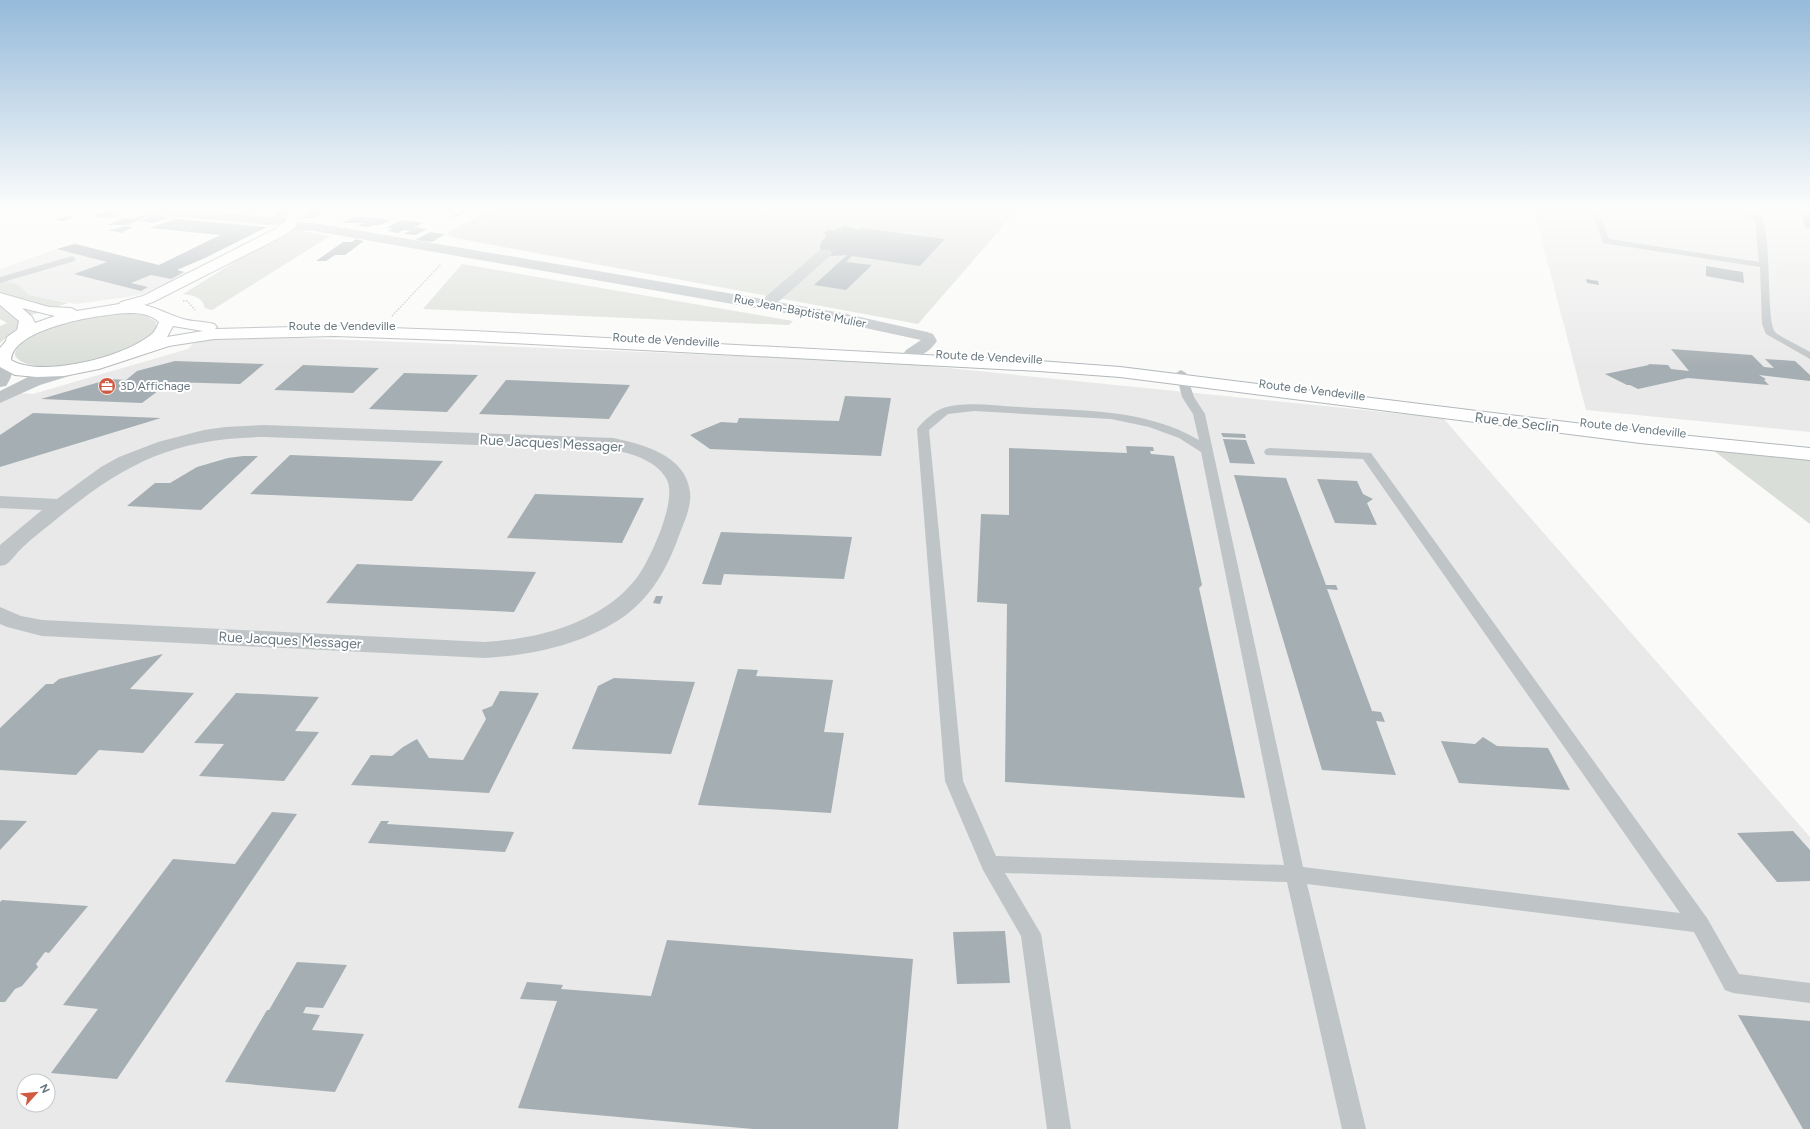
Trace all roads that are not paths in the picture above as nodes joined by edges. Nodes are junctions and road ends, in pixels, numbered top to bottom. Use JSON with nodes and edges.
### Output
{"nodes":[{"id":1,"x":61,"y":263,"type":"edge"},
{"id":2,"x":219,"y":263,"type":"edge"},
{"id":3,"x":222,"y":263,"type":"edge"},
{"id":4,"x":518,"y":263,"type":"edge"},
{"id":5,"x":814,"y":263,"type":"edge"},
{"id":6,"x":1749,"y":263,"type":"edge"},
{"id":7,"x":1764,"y":265,"type":"joint"},
{"id":8,"x":0,"y":280,"type":"edge"},
{"id":9,"x":0,"y":297,"type":"edge"},
{"id":10,"x":766,"y":304,"type":"junction"},
{"id":11,"x":94,"y":312,"type":"junction"},
{"id":12,"x":165,"y":317,"type":"junction"},
{"id":13,"x":13,"y":340,"type":"junction"},
{"id":14,"x":134,"y":352,"type":"junction"},
{"id":15,"x":912,"y":353,"type":"junction"},
{"id":16,"x":1810,"y":356,"type":"edge"},
{"id":17,"x":2,"y":360,"type":"junction"},
{"id":18,"x":74,"y":369,"type":"junction"},
{"id":19,"x":1182,"y":377,"type":"junction"},
{"id":20,"x":0,"y":382,"type":"edge"},
{"id":21,"x":1248,"y":389,"type":"joint"},
{"id":22,"x":0,"y":398,"type":"edge"},
{"id":23,"x":1810,"y":446,"type":"edge"},
{"id":24,"x":1206,"y":450,"type":"junction"},
{"id":25,"x":1270,"y":452,"type":"dead end"},
{"id":26,"x":1810,"y":454,"type":"edge"},
{"id":27,"x":0,"y":502,"type":"edge"},
{"id":28,"x":61,"y":505,"type":"junction"},
{"id":29,"x":0,"y":558,"type":"edge"},
{"id":30,"x":0,"y":615,"type":"edge"},
{"id":31,"x":990,"y":864,"type":"junction"},
{"id":32,"x":1295,"y":874,"type":"junction"},
{"id":33,"x":1700,"y":924,"type":"junction"},
{"id":34,"x":1810,"y":993,"type":"edge"},
{"id":35,"x":1059,"y":1129,"type":"edge"},
{"id":36,"x":1354,"y":1129,"type":"edge"}],
"edges":[{"from":1,"to":8,"type":"lane"},
{"from":2,"to":11,"type":"main road"},
{"from":3,"to":12,"type":"main road"},
{"from":4,"to":10,"type":"street","name":"Rue Jean-Baptiste Mulier"},
{"from":5,"to":10,"type":"street"},
{"from":6,"to":7,"type":"lane"},
{"from":7,"to":16,"type":"lane"},
{"from":9,"to":11,"type":"main road"},
{"from":9,"to":13,"type":"main road"},
{"from":10,"to":15,"type":"street","name":"Rue Jean-Baptiste Mulier"},
{"from":11,"to":12,"type":"main road","name":"Route de Vendeville"},
{"from":11,"to":13,"type":"main road"},
{"from":12,"to":14,"type":"main road"},
{"from":12,"to":15,"type":"main road","name":"Route de Vendeville"},
{"from":13,"to":17,"type":"main road"},
{"from":14,"to":18,"type":"main road"},
{"from":14,"to":19,"type":"main road","name":"Route de Vendeville"},
{"from":15,"to":19,"type":"main road","name":"Route de Vendeville"},
{"from":17,"to":18,"type":"main road"},
{"from":17,"to":20,"type":"street"},
{"from":18,"to":22,"type":"street"},
{"from":19,"to":21,"type":"main road","name":"Route de Vendeville"},
{"from":19,"to":23,"type":"main road","name":"Route de Vendeville"},
{"from":19,"to":24,"type":"lane"},
{"from":21,"to":26,"type":"main road","name":"Rue de Seclin"},
{"from":24,"to":31,"type":"lane"},
{"from":24,"to":32,"type":"lane"},
{"from":25,"to":33,"type":"lane"},
{"from":27,"to":28,"type":"street"},
{"from":28,"to":29,"type":"street","name":"Rue Jacques Messager"},
{"from":28,"to":30,"type":"street","name":"Rue Jacques Messager"},
{"from":31,"to":32,"type":"lane"},
{"from":31,"to":35,"type":"lane"},
{"from":32,"to":33,"type":"lane"},
{"from":32,"to":36,"type":"lane"},
{"from":33,"to":34,"type":"lane"}]}
